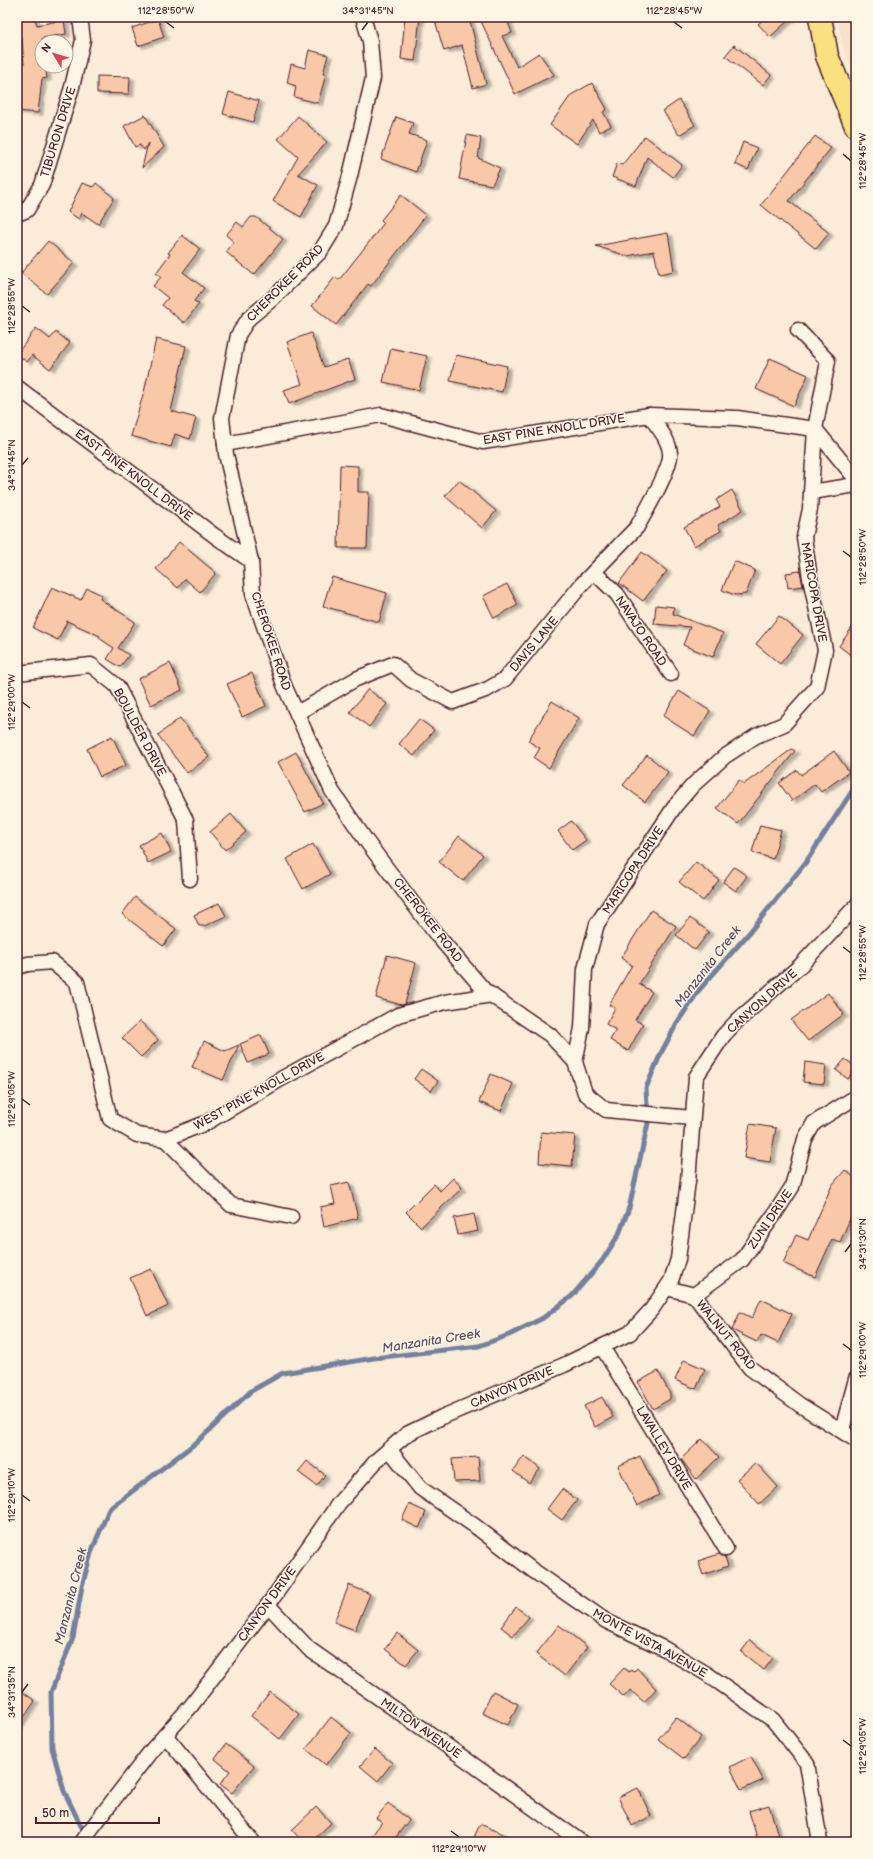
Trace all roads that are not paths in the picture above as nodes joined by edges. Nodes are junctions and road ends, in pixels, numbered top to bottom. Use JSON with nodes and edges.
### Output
{"nodes":[{"id":1,"x":80,"y":17,"type":"edge"},
{"id":2,"x":363,"y":17,"type":"edge"},
{"id":3,"x":820,"y":17,"type":"edge"},
{"id":4,"x":856,"y":126,"type":"edge"},
{"id":5,"x":17,"y":214,"type":"edge"},
{"id":6,"x":798,"y":330,"type":"dead end"},
{"id":7,"x":17,"y":387,"type":"edge"},
{"id":8,"x":649,"y":415,"type":"junction"},
{"id":9,"x":815,"y":430,"type":"junction"},
{"id":10,"x":225,"y":444,"type":"junction"},
{"id":11,"x":856,"y":479,"type":"edge"},
{"id":12,"x":856,"y":485,"type":"edge"},
{"id":13,"x":811,"y":492,"type":"junction"},
{"id":14,"x":252,"y":562,"type":"junction"},
{"id":15,"x":594,"y":572,"type":"junction"},
{"id":16,"x":17,"y":673,"type":"edge"},
{"id":17,"x":671,"y":674,"type":"dead end"},
{"id":18,"x":297,"y":713,"type":"junction"},
{"id":19,"x":190,"y":879,"type":"dead end"},
{"id":20,"x":856,"y":906,"type":"edge"},
{"id":21,"x":17,"y":967,"type":"edge"},
{"id":22,"x":492,"y":995,"type":"junction"},
{"id":23,"x":575,"y":1062,"type":"junction"},
{"id":24,"x":856,"y":1097,"type":"edge"},
{"id":25,"x":692,"y":1118,"type":"junction"},
{"id":26,"x":165,"y":1139,"type":"junction"},
{"id":27,"x":291,"y":1217,"type":"dead end"},
{"id":28,"x":667,"y":1288,"type":"junction"},
{"id":29,"x":694,"y":1295,"type":"junction"},
{"id":30,"x":602,"y":1347,"type":"junction"},
{"id":31,"x":856,"y":1379,"type":"edge"},
{"id":32,"x":842,"y":1430,"type":"junction"},
{"id":33,"x":856,"y":1440,"type":"edge"},
{"id":34,"x":389,"y":1449,"type":"junction"},
{"id":35,"x":726,"y":1549,"type":"dead end"},
{"id":36,"x":268,"y":1605,"type":"junction"},
{"id":37,"x":165,"y":1735,"type":"junction"},
{"id":38,"x":81,"y":1842,"type":"edge"},
{"id":39,"x":254,"y":1842,"type":"edge"},
{"id":40,"x":581,"y":1842,"type":"edge"},
{"id":41,"x":820,"y":1842,"type":"edge"}],
"edges":[{"from":1,"to":5,"type":"street","name":"TIBURON DRIVE"},
{"from":2,"to":10,"type":"street","name":"CHEROKEE ROAD"},
{"from":3,"to":4,"type":"main road"},
{"from":6,"to":9,"type":"street","name":"MARICOPA DRIVE"},
{"from":7,"to":14,"type":"street","name":"EAST PINE KNOLL DRIVE"},
{"from":8,"to":9,"type":"street","name":"EAST PINE KNOLL DRIVE"},
{"from":8,"to":10,"type":"street","name":"EAST PINE KNOLL DRIVE"},
{"from":8,"to":15,"type":"street","name":"DAVIS LANE"},
{"from":9,"to":11,"type":"street"},
{"from":9,"to":13,"type":"street","name":"MARICOPA DRIVE"},
{"from":10,"to":14,"type":"street","name":"CHEROKEE ROAD"},
{"from":12,"to":13,"type":"street"},
{"from":13,"to":23,"type":"street","name":"MARICOPA DRIVE"},
{"from":14,"to":18,"type":"street","name":"CHEROKEE ROAD"},
{"from":15,"to":17,"type":"street","name":"NAVAJO ROAD"},
{"from":15,"to":18,"type":"street","name":"DAVIS LANE"},
{"from":16,"to":19,"type":"street","name":"BOULDER DRIVE"},
{"from":18,"to":22,"type":"street","name":"CHEROKEE ROAD"},
{"from":20,"to":25,"type":"street","name":"CANYON DRIVE"},
{"from":21,"to":26,"type":"street","name":"WEST PINE KNOLL DRIVE"},
{"from":22,"to":23,"type":"street","name":"CHEROKEE ROAD"},
{"from":22,"to":26,"type":"street","name":"WEST PINE KNOLL DRIVE"},
{"from":23,"to":25,"type":"street","name":"CHEROKEE ROAD"},
{"from":24,"to":29,"type":"street","name":"ZUNI DRIVE"},
{"from":25,"to":28,"type":"street","name":"CANYON DRIVE"},
{"from":26,"to":27,"type":"street"},
{"from":28,"to":29,"type":"street","name":"WALNUT ROAD"},
{"from":28,"to":30,"type":"street","name":"CANYON DRIVE"},
{"from":29,"to":32,"type":"street","name":"WALNUT ROAD"},
{"from":30,"to":34,"type":"street","name":"CANYON DRIVE"},
{"from":30,"to":35,"type":"street","name":"LAVALLEY DRIVE"},
{"from":31,"to":32,"type":"street"},
{"from":32,"to":33,"type":"street","name":"WALNUT ROAD"},
{"from":34,"to":36,"type":"street","name":"CANYON DRIVE"},
{"from":34,"to":41,"type":"street","name":"MONTE VISTA AVENUE"},
{"from":36,"to":37,"type":"street","name":"CANYON DRIVE"},
{"from":36,"to":40,"type":"street","name":"MILTON AVENUE"},
{"from":37,"to":38,"type":"street","name":"CANYON DRIVE"},
{"from":37,"to":39,"type":"street"}]}
